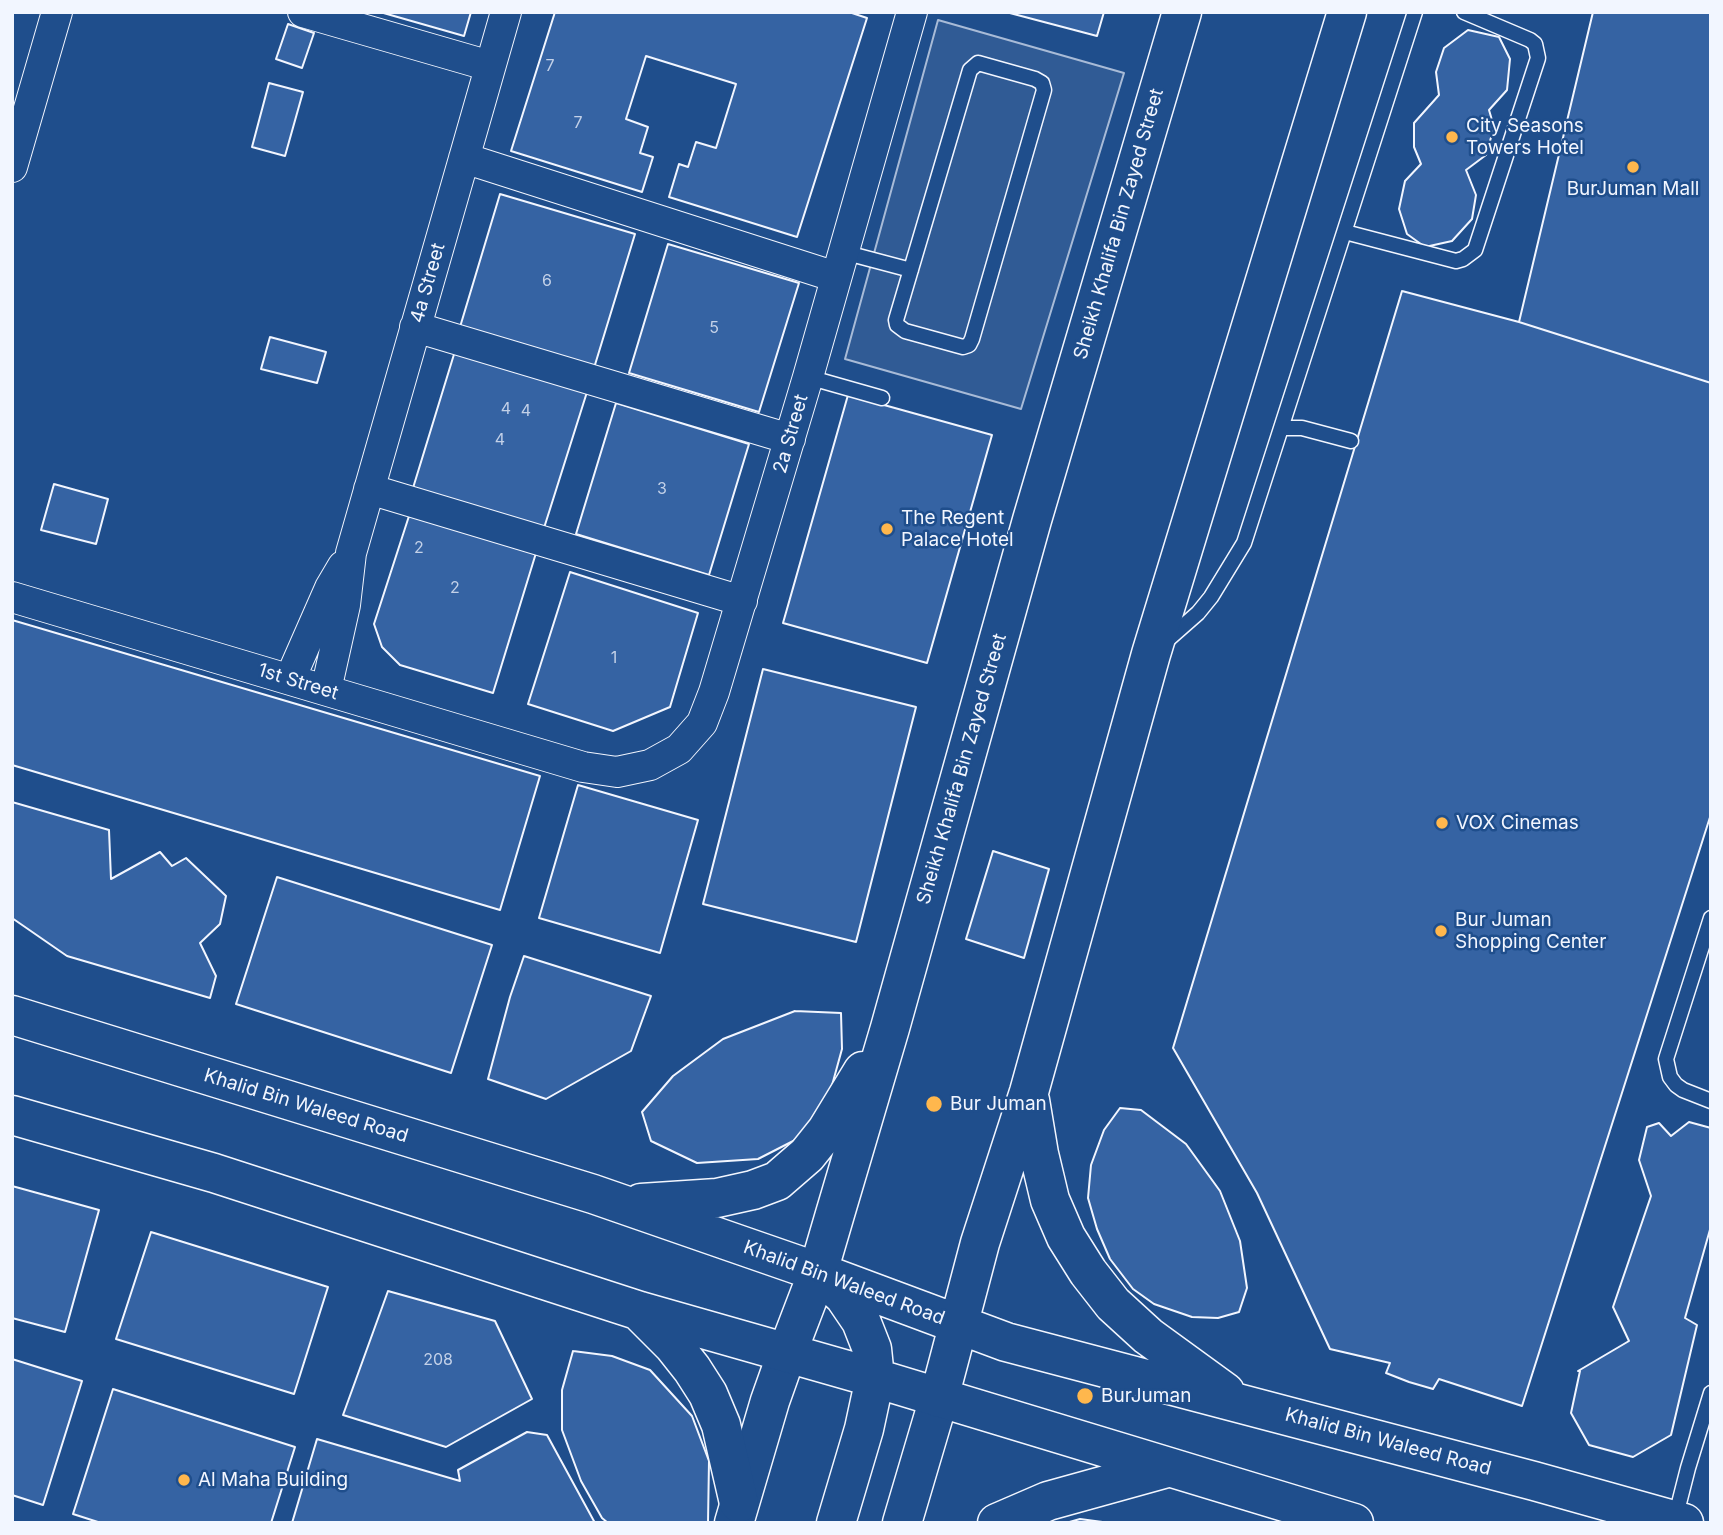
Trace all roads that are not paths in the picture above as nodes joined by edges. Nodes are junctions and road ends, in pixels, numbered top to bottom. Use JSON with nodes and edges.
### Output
{"nodes":[{"id":1,"x":57,"y":12,"type":"edge"},
{"id":2,"x":303,"y":12,"type":"edge"},
{"id":3,"x":506,"y":12,"type":"edge"},
{"id":4,"x":912,"y":12,"type":"edge"},
{"id":5,"x":1182,"y":12,"type":"edge"},
{"id":6,"x":1347,"y":12,"type":"edge"},
{"id":7,"x":1415,"y":12,"type":"edge"},
{"id":8,"x":1464,"y":12,"type":"edge"},
{"id":9,"x":490,"y":66,"type":"junction"},
{"id":10,"x":464,"y":158,"type":"junction"},
{"id":11,"x":13,"y":161,"type":"edge"},
{"id":12,"x":1345,"y":232,"type":"junction"},
{"id":13,"x":839,"y":264,"type":"junction"},
{"id":14,"x":911,"y":270,"type":"junction"},
{"id":15,"x":415,"y":327,"type":"junction"},
{"id":16,"x":808,"y":377,"type":"junction"},
{"id":17,"x":882,"y":398,"type":"dead end"},
{"id":18,"x":1283,"y":428,"type":"junction"},
{"id":19,"x":790,"y":439,"type":"junction"},
{"id":20,"x":1351,"y":441,"type":"dead end"},
{"id":21,"x":369,"y":489,"type":"junction"},
{"id":22,"x":351,"y":553,"type":"junction"},
{"id":23,"x":12,"y":597,"type":"edge"},
{"id":24,"x":742,"y":601,"type":"junction"},
{"id":25,"x":1151,"y":654,"type":"junction"},
{"id":26,"x":290,"y":679,"type":"junction"},
{"id":27,"x":326,"y":690,"type":"junction"},
{"id":28,"x":583,"y":767,"type":"joint"},
{"id":29,"x":1711,"y":918,"type":"edge"},
{"id":30,"x":12,"y":1015,"type":"edge"},
{"id":31,"x":890,"y":1028,"type":"junction"},
{"id":32,"x":1029,"y":1092,"type":"junction"},
{"id":33,"x":1711,"y":1101,"type":"edge"},
{"id":34,"x":12,"y":1115,"type":"edge"},
{"id":35,"x":622,"y":1204,"type":"junction"},
{"id":36,"x":818,"y":1272,"type":"junction"},
{"id":37,"x":640,"y":1311,"type":"junction"},
{"id":38,"x":958,"y":1324,"type":"junction"},
{"id":39,"x":788,"y":1353,"type":"junction"},
{"id":40,"x":875,"y":1378,"type":"junction"},
{"id":41,"x":1711,"y":1393,"type":"edge"},
{"id":42,"x":939,"y":1398,"type":"junction"},
{"id":43,"x":1244,"y":1405,"type":"junction"},
{"id":44,"x":1167,"y":1468,"type":"junction"},
{"id":45,"x":737,"y":1513,"type":"edge"},
{"id":46,"x":1680,"y":1521,"type":"edge"},
{"id":47,"x":836,"y":1523,"type":"edge"},
{"id":48,"x":902,"y":1523,"type":"edge"},
{"id":49,"x":997,"y":1523,"type":"edge"},
{"id":50,"x":1354,"y":1523,"type":"edge"}],
"edges":[{"from":1,"to":11,"type":"street"},
{"from":2,"to":9,"type":"street"},
{"from":3,"to":9,"type":"street","name":"4a Street"},
{"from":4,"to":13,"type":"street","name":"2a Street"},
{"from":5,"to":31,"type":"main road","name":"Sheikh Khalifa Bin Zayed Street"},
{"from":6,"to":25,"type":"main road"},
{"from":7,"to":12,"type":"lane"},
{"from":8,"to":12,"type":"lane"},
{"from":9,"to":10,"type":"street","name":"4a Street"},
{"from":10,"to":13,"type":"street"},
{"from":10,"to":15,"type":"street","name":"4a Street"},
{"from":12,"to":18,"type":"lane"},
{"from":13,"to":14,"type":"lane"},
{"from":13,"to":16,"type":"street","name":"2a Street"},
{"from":14,"to":14,"type":"lane"},
{"from":15,"to":19,"type":"street"},
{"from":15,"to":21,"type":"street","name":"4a Street"},
{"from":16,"to":17,"type":"lane"},
{"from":16,"to":19,"type":"street","name":"2a Street"},
{"from":18,"to":20,"type":"lane"},
{"from":18,"to":25,"type":"lane"},
{"from":19,"to":24,"type":"street","name":"2a Street"},
{"from":21,"to":22,"type":"street","name":"4a Street"},
{"from":21,"to":24,"type":"street"},
{"from":22,"to":26,"type":"street","name":"4a Street"},
{"from":22,"to":27,"type":"street","name":"4a Street"},
{"from":23,"to":26,"type":"street","name":"1st Street"},
{"from":24,"to":28,"type":"street","name":"2a Street"},
{"from":25,"to":32,"type":"main road"},
{"from":26,"to":27,"type":"street","name":"1st Street"},
{"from":27,"to":28,"type":"street","name":"1st Street"},
{"from":29,"to":33,"type":"lane"},
{"from":30,"to":35,"type":"main road","name":"Khalid Bin Waleed Road"},
{"from":31,"to":35,"type":"main road"},
{"from":31,"to":36,"type":"main road","name":"Sheikh Khalifa Bin Zayed Street"},
{"from":32,"to":38,"type":"main road"},
{"from":32,"to":43,"type":"main road"},
{"from":34,"to":37,"type":"main road"},
{"from":35,"to":36,"type":"main road","name":"Khalid Bin Waleed Road"},
{"from":36,"to":38,"type":"main road","name":"Khalid Bin Waleed Road"},
{"from":36,"to":39,"type":"main road","name":"Sheikh Khalifa Bin Zayed Street"},
{"from":36,"to":40,"type":"main road"},
{"from":37,"to":39,"type":"main road"},
{"from":37,"to":45,"type":"main road"},
{"from":38,"to":42,"type":"main road"},
{"from":38,"to":43,"type":"main road","name":"Khalid Bin Waleed Road"},
{"from":39,"to":40,"type":"main road"},
{"from":39,"to":45,"type":"main road","name":"Sheikh Khalifa Bin Zayed Street"},
{"from":40,"to":42,"type":"main road"},
{"from":40,"to":47,"type":"main road"},
{"from":41,"to":46,"type":"lane"},
{"from":42,"to":44,"type":"main road"},
{"from":42,"to":48,"type":"main road"},
{"from":43,"to":46,"type":"main road","name":"Khalid Bin Waleed Road"},
{"from":44,"to":49,"type":"main road"},
{"from":44,"to":50,"type":"main road"}]}
